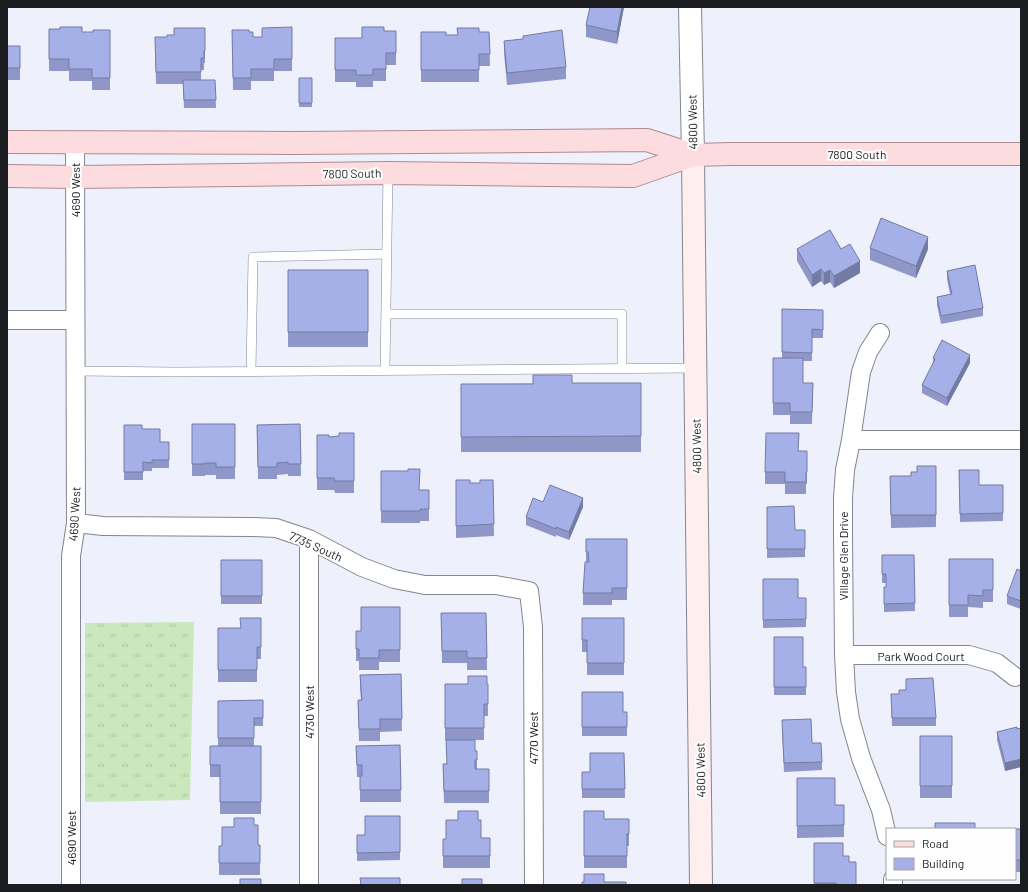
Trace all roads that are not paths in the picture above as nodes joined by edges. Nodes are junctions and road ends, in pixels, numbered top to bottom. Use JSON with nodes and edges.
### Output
{"nodes":[{"id":1,"x":690,"y":7,"type":"edge"},
{"id":2,"x":7,"y":142,"type":"edge"},
{"id":3,"x":75,"y":143,"type":"junction"},
{"id":4,"x":1021,"y":154,"type":"edge"},
{"id":5,"x":693,"y":155,"type":"junction"},
{"id":6,"x":388,"y":173,"type":"junction"},
{"id":7,"x":7,"y":176,"type":"edge"},
{"id":8,"x":75,"y":177,"type":"junction"},
{"id":9,"x":387,"y":254,"type":"junction"},
{"id":10,"x":386,"y":314,"type":"junction"},
{"id":11,"x":7,"y":320,"type":"edge"},
{"id":12,"x":75,"y":320,"type":"junction"},
{"id":13,"x":880,"y":333,"type":"dead end"},
{"id":14,"x":622,"y":368,"type":"junction"},
{"id":15,"x":694,"y":368,"type":"junction"},
{"id":16,"x":385,"y":370,"type":"junction"},
{"id":17,"x":76,"y":371,"type":"junction"},
{"id":18,"x":251,"y":372,"type":"junction"},
{"id":19,"x":851,"y":440,"type":"junction"},
{"id":20,"x":1021,"y":440,"type":"edge"},
{"id":21,"x":76,"y":523,"type":"junction"},
{"id":22,"x":309,"y":539,"type":"junction"},
{"id":23,"x":529,"y":591,"type":"joint"},
{"id":24,"x":844,"y":656,"type":"junction"},
{"id":25,"x":1015,"y":677,"type":"dead end"},
{"id":26,"x":886,"y":832,"type":"edge"},
{"id":27,"x":71,"y":885,"type":"edge"},
{"id":28,"x":309,"y":885,"type":"edge"},
{"id":29,"x":534,"y":885,"type":"edge"},
{"id":30,"x":701,"y":885,"type":"edge"}],
"edges":[{"from":1,"to":5,"type":"street","name":"4800 West"},
{"from":2,"to":3,"type":"main road","name":"7800 South"},
{"from":3,"to":5,"type":"main road","name":"7800 South"},
{"from":3,"to":8,"type":"street","name":"4690 West"},
{"from":4,"to":5,"type":"main road","name":"7800 South"},
{"from":5,"to":6,"type":"main road","name":"7800 South"},
{"from":5,"to":15,"type":"main road","name":"4800 West"},
{"from":6,"to":8,"type":"main road","name":"7800 South"},
{"from":6,"to":9,"type":"lane"},
{"from":7,"to":8,"type":"main road","name":"7800 South"},
{"from":8,"to":12,"type":"street","name":"4690 West"},
{"from":9,"to":10,"type":"lane"},
{"from":9,"to":18,"type":"lane"},
{"from":10,"to":14,"type":"lane"},
{"from":10,"to":16,"type":"lane"},
{"from":11,"to":12,"type":"street"},
{"from":12,"to":17,"type":"street","name":"4690 West"},
{"from":13,"to":19,"type":"street","name":"Village Glen Drive"},
{"from":14,"to":15,"type":"lane"},
{"from":14,"to":16,"type":"lane"},
{"from":15,"to":30,"type":"main road","name":"4800 West"},
{"from":16,"to":18,"type":"lane"},
{"from":17,"to":18,"type":"lane"},
{"from":17,"to":21,"type":"street","name":"4690 West"},
{"from":19,"to":20,"type":"street"},
{"from":19,"to":24,"type":"street","name":"Village Glen Drive"},
{"from":21,"to":22,"type":"street","name":"7735 South"},
{"from":21,"to":27,"type":"street","name":"4690 West"},
{"from":22,"to":23,"type":"street","name":"7735 South"},
{"from":22,"to":28,"type":"street","name":"4730 West"},
{"from":23,"to":29,"type":"street","name":"4770 West"},
{"from":24,"to":25,"type":"street","name":"Park Wood Court"},
{"from":24,"to":26,"type":"street","name":"Village Glen Drive"}]}
